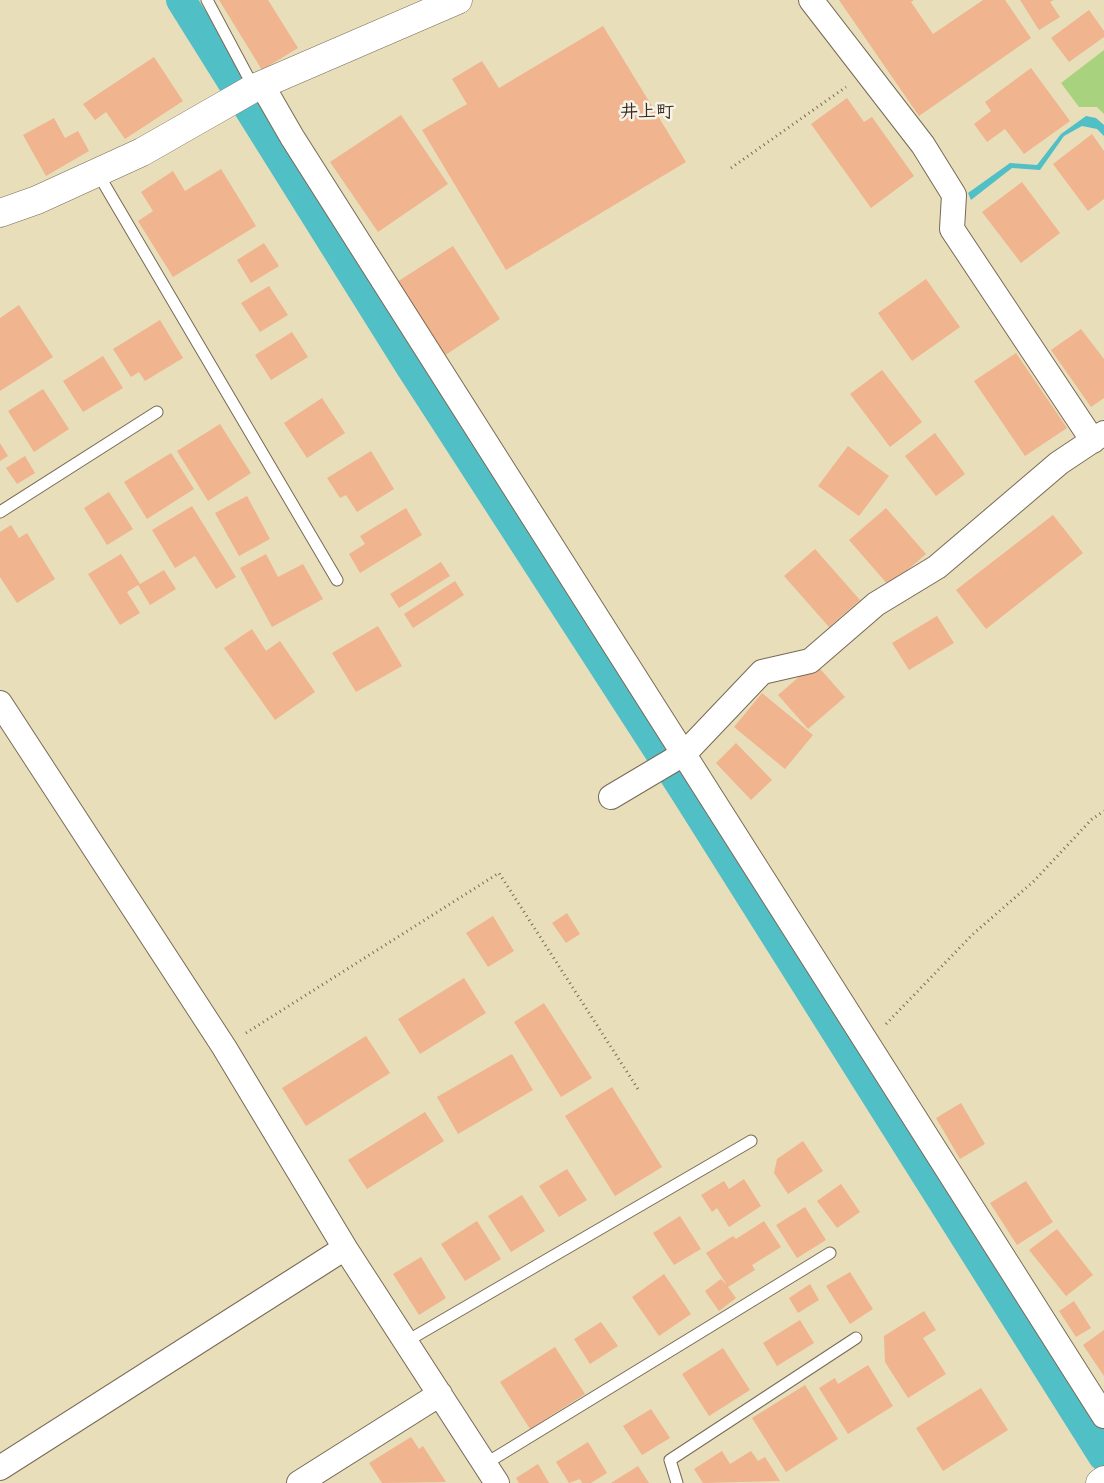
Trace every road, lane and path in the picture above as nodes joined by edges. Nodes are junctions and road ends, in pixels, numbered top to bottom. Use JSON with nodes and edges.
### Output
{"nodes":[{"id":1,"x":207,"y":0,"type":"edge"},
{"id":2,"x":458,"y":0,"type":"edge"},
{"id":3,"x":811,"y":0,"type":"edge"},
{"id":4,"x":867,"y":72,"type":"junction"},
{"id":5,"x":258,"y":86,"type":"junction"},
{"id":6,"x":731,"y":168,"type":"dead end"},
{"id":7,"x":97,"y":172,"type":"junction"},
{"id":8,"x":0,"y":213,"type":"edge"},
{"id":9,"x":157,"y":412,"type":"dead end"},
{"id":10,"x":1098,"y":437,"type":"edge"},
{"id":11,"x":0,"y":512,"type":"edge"},
{"id":12,"x":337,"y":580,"type":"dead end"},
{"id":13,"x":0,"y":703,"type":"edge"},
{"id":14,"x":685,"y":753,"type":"junction"},
{"id":15,"x":611,"y":797,"type":"dead end"},
{"id":16,"x":1104,"y":811,"type":"edge"},
{"id":17,"x":868,"y":1042,"type":"junction"},
{"id":18,"x":224,"y":1047,"type":"junction"},
{"id":19,"x":638,"y":1089,"type":"dead end"},
{"id":20,"x":750,"y":1141,"type":"dead end"},
{"id":21,"x":345,"y":1248,"type":"junction"},
{"id":22,"x":830,"y":1253,"type":"dead end"},
{"id":23,"x":856,"y":1338,"type":"dead end"},
{"id":24,"x":407,"y":1341,"type":"junction"},
{"id":25,"x":440,"y":1394,"type":"junction"},
{"id":26,"x":1104,"y":1416,"type":"edge"},
{"id":27,"x":0,"y":1468,"type":"edge"},
{"id":28,"x":491,"y":1474,"type":"edge"},
{"id":29,"x":1104,"y":1480,"type":"edge"},
{"id":30,"x":299,"y":1483,"type":"edge"},
{"id":31,"x":677,"y":1483,"type":"edge"},
{"id":32,"x":1100,"y":1483,"type":"edge"}],
"edges":[{"from":1,"to":5,"type":"lane"},
{"from":2,"to":5,"type":"street"},
{"from":3,"to":4,"type":"street"},
{"from":4,"to":6,"type":"path"},
{"from":4,"to":10,"type":"street"},
{"from":5,"to":7,"type":"street"},
{"from":5,"to":14,"type":"street"},
{"from":7,"to":8,"type":"street"},
{"from":7,"to":12,"type":"lane"},
{"from":9,"to":11,"type":"lane"},
{"from":10,"to":14,"type":"street"},
{"from":13,"to":18,"type":"street"},
{"from":14,"to":15,"type":"street"},
{"from":14,"to":17,"type":"street"},
{"from":16,"to":17,"type":"path"},
{"from":17,"to":26,"type":"street"},
{"from":18,"to":19,"type":"path"},
{"from":18,"to":21,"type":"street"},
{"from":20,"to":24,"type":"lane"},
{"from":21,"to":24,"type":"street"},
{"from":21,"to":27,"type":"street"},
{"from":22,"to":28,"type":"lane"},
{"from":23,"to":31,"type":"lane"},
{"from":24,"to":25,"type":"street"},
{"from":25,"to":28,"type":"street"},
{"from":25,"to":30,"type":"street"},
{"from":29,"to":32,"type":"street"}]}
